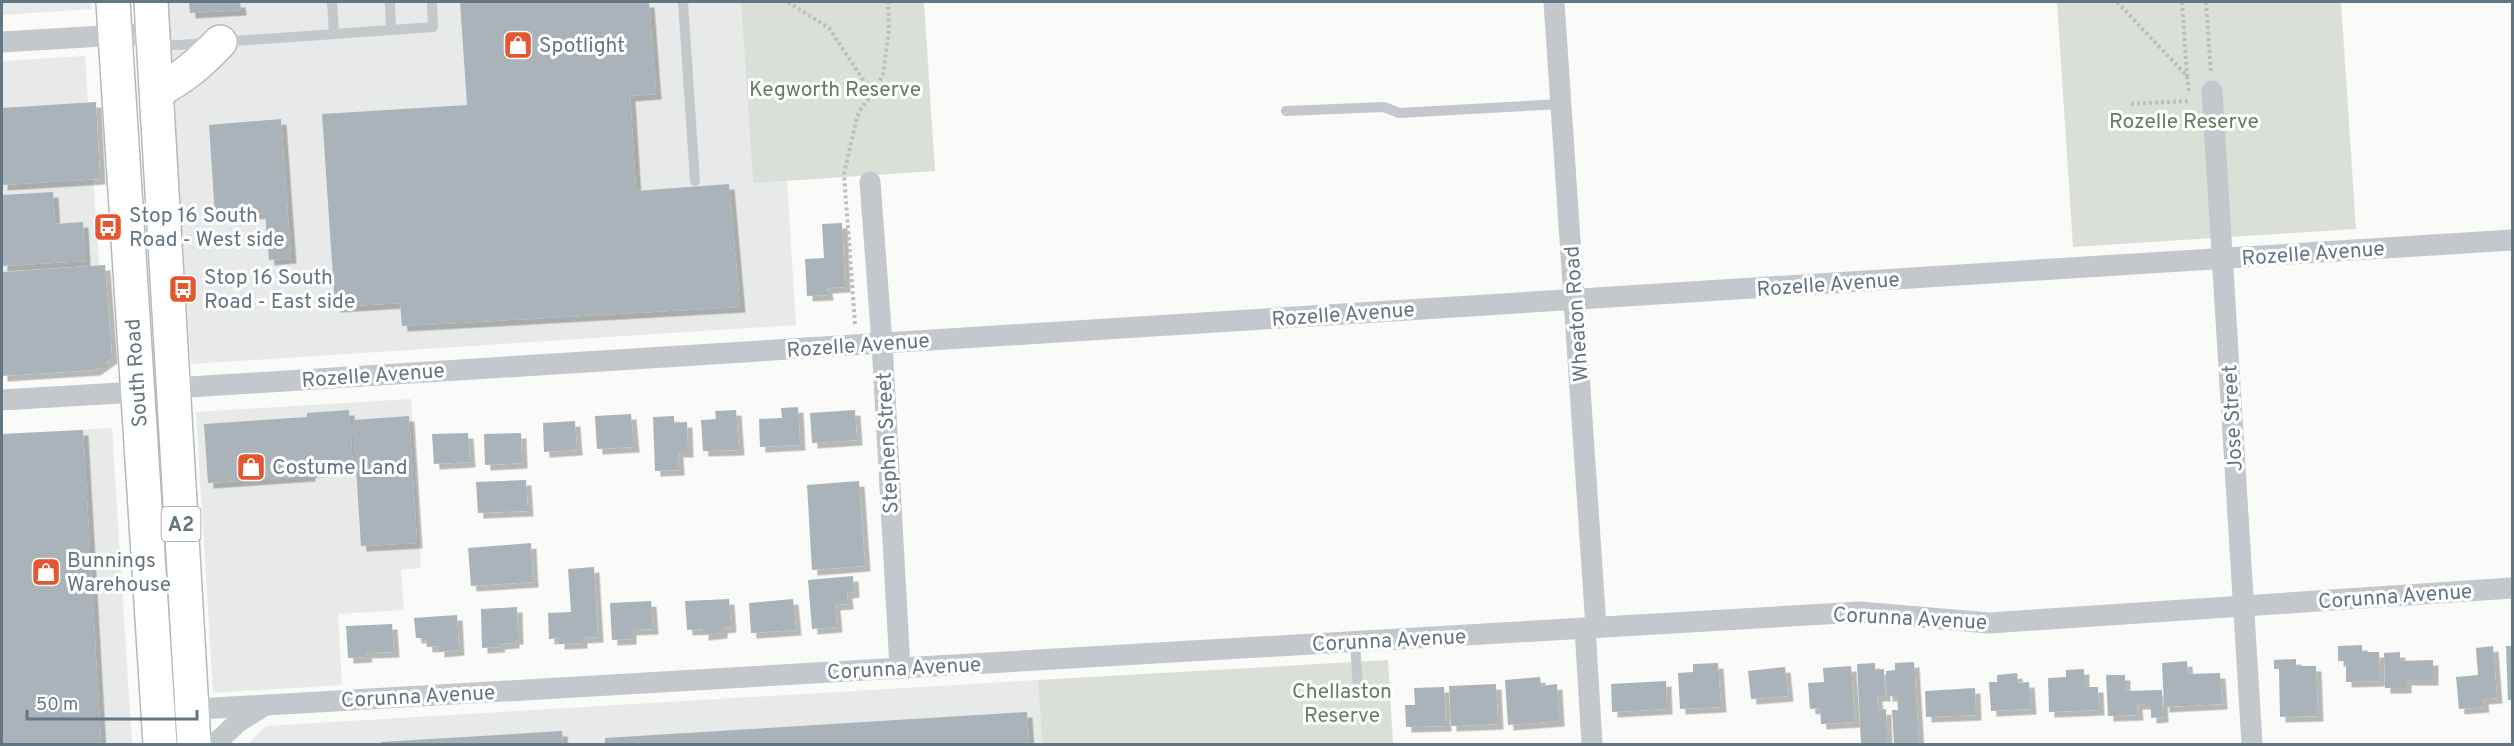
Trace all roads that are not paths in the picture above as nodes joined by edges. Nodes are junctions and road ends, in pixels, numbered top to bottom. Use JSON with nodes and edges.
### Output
{"nodes":[{"id":1,"x":113,"y":2,"type":"edge"},
{"id":2,"x":332,"y":2,"type":"edge"},
{"id":3,"x":390,"y":2,"type":"edge"},
{"id":4,"x":432,"y":2,"type":"edge"},
{"id":5,"x":683,"y":2,"type":"edge"},
{"id":6,"x":1554,"y":2,"type":"edge"},
{"id":7,"x":152,"y":17,"type":"edge"},
{"id":8,"x":392,"y":29,"type":"junction"},
{"id":9,"x":334,"y":33,"type":"junction"},
{"id":10,"x":114,"y":35,"type":"junction"},
{"id":11,"x":2,"y":42,"type":"edge"},
{"id":12,"x":220,"y":42,"type":"junction"},
{"id":13,"x":157,"y":91,"type":"junction"},
{"id":14,"x":2212,"y":91,"type":"road end"},
{"id":15,"x":1561,"y":104,"type":"junction"},
{"id":16,"x":1286,"y":111,"type":"dead end"},
{"id":17,"x":695,"y":181,"type":"dead end"},
{"id":18,"x":870,"y":182,"type":"dead end"},
{"id":19,"x":2512,"y":240,"type":"edge"},
{"id":20,"x":2222,"y":259,"type":"junction"},
{"id":21,"x":1575,"y":300,"type":"junction"},
{"id":22,"x":882,"y":343,"type":"junction"},
{"id":23,"x":174,"y":388,"type":"junction"},
{"id":24,"x":137,"y":392,"type":"junction"},
{"id":25,"x":2,"y":400,"type":"edge"},
{"id":26,"x":2512,"y":588,"type":"edge"},
{"id":27,"x":2243,"y":607,"type":"junction"},
{"id":28,"x":1590,"y":628,"type":"junction"},
{"id":29,"x":1355,"y":642,"type":"junction"},
{"id":30,"x":900,"y":668,"type":"junction"},
{"id":31,"x":1358,"y":688,"type":"dead end"},
{"id":32,"x":265,"y":705,"type":"junction"},
{"id":33,"x":191,"y":710,"type":"junction"},
{"id":34,"x":158,"y":711,"type":"junction"},
{"id":35,"x":160,"y":744,"type":"edge"},
{"id":36,"x":194,"y":744,"type":"edge"},
{"id":37,"x":215,"y":744,"type":"edge"},
{"id":38,"x":1592,"y":744,"type":"edge"},
{"id":39,"x":2252,"y":744,"type":"edge"}],
"edges":[{"from":1,"to":10,"type":"highway","name":"South Road","number":"A2"},
{"from":2,"to":9,"type":"lane"},
{"from":3,"to":8,"type":"lane"},
{"from":4,"to":8,"type":"lane"},
{"from":5,"to":17,"type":"lane"},
{"from":6,"to":15,"type":"street","name":"Wheaton Road"},
{"from":7,"to":10,"type":"street"},
{"from":7,"to":12,"type":"lane"},
{"from":7,"to":13,"type":"highway","name":"South Road","number":"A2"},
{"from":8,"to":9,"type":"lane"},
{"from":9,"to":12,"type":"lane"},
{"from":10,"to":11,"type":"street"},
{"from":10,"to":24,"type":"highway","name":"South Road","number":"A2"},
{"from":12,"to":13,"type":"highway"},
{"from":13,"to":23,"type":"highway","name":"South Road","number":"A2"},
{"from":14,"to":20,"type":"street","name":"Jose Street"},
{"from":15,"to":16,"type":"lane"},
{"from":15,"to":21,"type":"street","name":"Wheaton Road"},
{"from":18,"to":22,"type":"street","name":"Stephen Street"},
{"from":19,"to":20,"type":"street","name":"Rozelle Avenue"},
{"from":20,"to":21,"type":"street","name":"Rozelle Avenue"},
{"from":20,"to":27,"type":"street","name":"Jose Street"},
{"from":21,"to":22,"type":"street","name":"Rozelle Avenue"},
{"from":21,"to":28,"type":"street","name":"Wheaton Road"},
{"from":22,"to":23,"type":"street","name":"Rozelle Avenue"},
{"from":22,"to":30,"type":"street","name":"Stephen Street"},
{"from":23,"to":33,"type":"highway","name":"South Road","number":"A2"},
{"from":24,"to":25,"type":"street"},
{"from":24,"to":34,"type":"highway","name":"South Road","number":"A2"},
{"from":26,"to":27,"type":"street","name":"Corunna Avenue"},
{"from":27,"to":28,"type":"street","name":"Corunna Avenue"},
{"from":27,"to":39,"type":"street","name":"Jose Street"},
{"from":28,"to":29,"type":"street","name":"Corunna Avenue"},
{"from":28,"to":38,"type":"street","name":"Wheaton Road"},
{"from":29,"to":30,"type":"street","name":"Corunna Avenue"},
{"from":29,"to":31,"type":"lane"},
{"from":30,"to":32,"type":"street","name":"Corunna Avenue"},
{"from":32,"to":33,"type":"street","name":"Corunna Avenue"},
{"from":32,"to":37,"type":"street","name":"Corunna Avenue"},
{"from":33,"to":34,"type":"street","name":"Corunna Avenue"},
{"from":33,"to":36,"type":"highway","name":"South Road","number":"A2"},
{"from":34,"to":35,"type":"highway","name":"South Road","number":"A2"}]}
